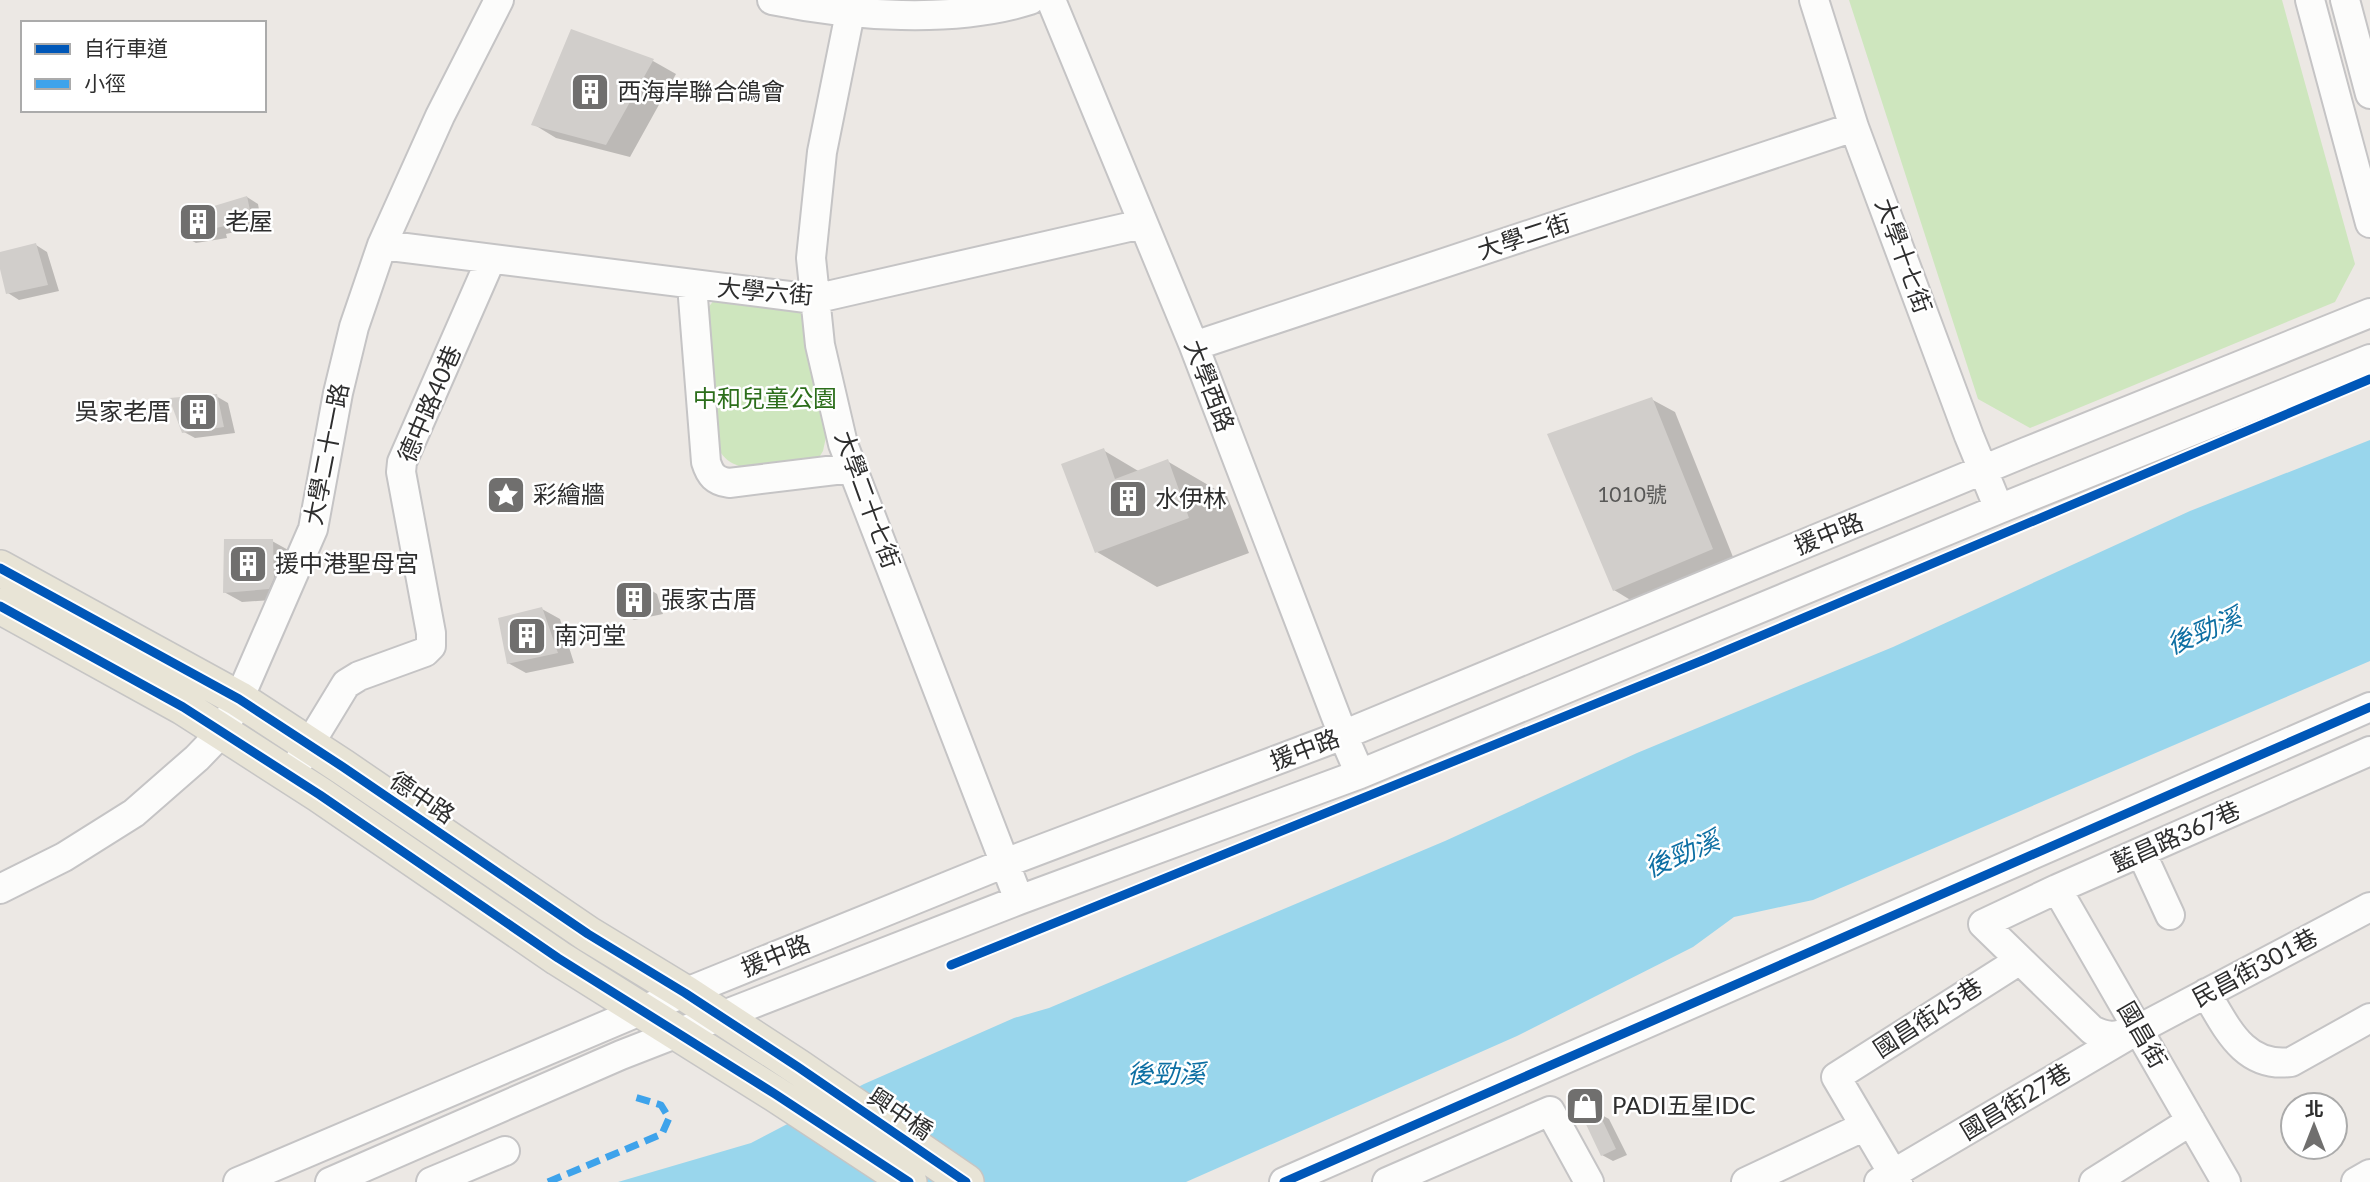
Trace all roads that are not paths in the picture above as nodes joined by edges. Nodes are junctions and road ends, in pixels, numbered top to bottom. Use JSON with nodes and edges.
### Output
{"nodes":[{"id":1,"x":499,"y":0,"type":"edge"},
{"id":2,"x":772,"y":0,"type":"edge"},
{"id":3,"x":1030,"y":0,"type":"edge"},
{"id":4,"x":1051,"y":0,"type":"edge"},
{"id":5,"x":1814,"y":0,"type":"edge"},
{"id":6,"x":2310,"y":0,"type":"edge"},
{"id":7,"x":2345,"y":0,"type":"edge"},
{"id":8,"x":852,"y":6,"type":"edge"},
{"id":9,"x":2370,"y":94,"type":"edge"},
{"id":10,"x":1854,"y":127,"type":"junction"},
{"id":11,"x":1143,"y":223,"type":"junction"},
{"id":12,"x":2370,"y":223,"type":"edge"},
{"id":13,"x":382,"y":244,"type":"junction"},
{"id":14,"x":491,"y":259,"type":"junction"},
{"id":15,"x":692,"y":285,"type":"junction"},
{"id":16,"x":814,"y":299,"type":"junction"},
{"id":17,"x":2370,"y":313,"type":"edge"},
{"id":18,"x":1194,"y":346,"type":"junction"},
{"id":19,"x":2370,"y":359,"type":"edge"},
{"id":20,"x":852,"y":468,"type":"junction"},
{"id":21,"x":1983,"y":471,"type":"junction"},
{"id":22,"x":1999,"y":509,"type":"junction"},
{"id":23,"x":0,"y":568,"type":"edge"},
{"id":24,"x":0,"y":606,"type":"edge"},
{"id":25,"x":239,"y":699,"type":"junction"},
{"id":26,"x":2370,"y":706,"type":"edge"},
{"id":27,"x":222,"y":732,"type":"junction"},
{"id":28,"x":1342,"y":735,"type":"junction"},
{"id":29,"x":309,"y":744,"type":"junction"},
{"id":30,"x":2370,"y":751,"type":"edge"},
{"id":31,"x":1360,"y":774,"type":"junction"},
{"id":32,"x":290,"y":776,"type":"junction"},
{"id":33,"x":2141,"y":852,"type":"junction"},
{"id":34,"x":1005,"y":863,"type":"junction"},
{"id":35,"x":0,"y":889,"type":"edge"},
{"id":36,"x":2057,"y":889,"type":"junction"},
{"id":37,"x":1019,"y":900,"type":"junction"},
{"id":38,"x":2370,"y":907,"type":"edge"},
{"id":39,"x":2170,"y":915,"type":"dead end"},
{"id":40,"x":2020,"y":960,"type":"junction"},
{"id":41,"x":685,"y":993,"type":"junction"},
{"id":42,"x":2206,"y":993,"type":"junction"},
{"id":43,"x":640,"y":1011,"type":"junction"},
{"id":44,"x":719,"y":1017,"type":"junction"},
{"id":45,"x":2370,"y":1018,"type":"edge"},
{"id":46,"x":2139,"y":1029,"type":"junction"},
{"id":47,"x":676,"y":1034,"type":"junction"},
{"id":48,"x":812,"y":1078,"type":"joint"},
{"id":49,"x":2191,"y":1121,"type":"junction"},
{"id":50,"x":1863,"y":1127,"type":"junction"},
{"id":51,"x":505,"y":1151,"type":"dead end"},
{"id":52,"x":2370,"y":1174,"type":"edge"},
{"id":53,"x":1890,"y":1179,"type":"edge"},
{"id":54,"x":238,"y":1182,"type":"edge"},
{"id":55,"x":330,"y":1182,"type":"edge"},
{"id":56,"x":431,"y":1182,"type":"edge"},
{"id":57,"x":909,"y":1182,"type":"edge"},
{"id":58,"x":966,"y":1182,"type":"edge"},
{"id":59,"x":1284,"y":1182,"type":"edge"},
{"id":60,"x":1387,"y":1182,"type":"edge"},
{"id":61,"x":1589,"y":1182,"type":"edge"},
{"id":62,"x":1746,"y":1182,"type":"edge"},
{"id":63,"x":2094,"y":1182,"type":"edge"},
{"id":64,"x":2226,"y":1182,"type":"edge"},
{"id":65,"x":2356,"y":1182,"type":"edge"}],
"edges":[{"from":1,"to":13,"type":"street","name":"大學二十一路"},
{"from":2,"to":8,"type":"street"},
{"from":3,"to":8,"type":"street"},
{"from":4,"to":11,"type":"street","name":"大學西路"},
{"from":5,"to":10,"type":"street","name":"大學十七街"},
{"from":6,"to":12,"type":"street"},
{"from":7,"to":9,"type":"street"},
{"from":8,"to":16,"type":"street","name":"大學二十七街"},
{"from":10,"to":18,"type":"street","name":"大學二街"},
{"from":10,"to":21,"type":"street","name":"大學十七街"},
{"from":11,"to":16,"type":"street","name":"大學六街"},
{"from":11,"to":18,"type":"street","name":"大學西路"},
{"from":13,"to":14,"type":"street","name":"大學六街"},
{"from":13,"to":25,"type":"street","name":"大學二十一路"},
{"from":14,"to":15,"type":"street","name":"大學六街"},
{"from":14,"to":29,"type":"street","name":"德中路40巷"},
{"from":15,"to":16,"type":"street","name":"大學六街"},
{"from":15,"to":20,"type":"street"},
{"from":16,"to":20,"type":"street","name":"大學二十七街"},
{"from":17,"to":21,"type":"street","name":"援中路"},
{"from":18,"to":28,"type":"street","name":"大學西路"},
{"from":19,"to":22,"type":"street","name":"援中路"},
{"from":20,"to":34,"type":"street","name":"大學二十七街"},
{"from":21,"to":22,"type":"street","name":"大學十七街"},
{"from":21,"to":28,"type":"street","name":"援中路"},
{"from":22,"to":31,"type":"street","name":"援中路"},
{"from":23,"to":25,"type":"main road","name":"德中路"},
{"from":24,"to":27,"type":"main road"},
{"from":25,"to":27,"type":"street","name":"大學二十一路"},
{"from":25,"to":29,"type":"main road","name":"德中路"},
{"from":26,"to":59,"type":"street"},
{"from":27,"to":32,"type":"main road"},
{"from":27,"to":35,"type":"street","name":"大學二十一路"},
{"from":28,"to":31,"type":"street","name":"大學西路"},
{"from":28,"to":34,"type":"street","name":"援中路"},
{"from":29,"to":32,"type":"street","name":"德中路40巷"},
{"from":29,"to":41,"type":"main road","name":"德中路"},
{"from":30,"to":33,"type":"street","name":"藍昌路367巷"},
{"from":31,"to":37,"type":"street","name":"援中路"},
{"from":32,"to":43,"type":"main road"},
{"from":33,"to":36,"type":"street","name":"藍昌路367巷"},
{"from":33,"to":39,"type":"street"},
{"from":34,"to":37,"type":"street","name":"大學二十七街"},
{"from":34,"to":41,"type":"street","name":"援中路"},
{"from":36,"to":40,"type":"street","name":"藍昌路367巷"},
{"from":36,"to":46,"type":"street","name":"國昌街"},
{"from":37,"to":44,"type":"street","name":"援中路"},
{"from":38,"to":42,"type":"street","name":"民昌街301巷"},
{"from":40,"to":46,"type":"street"},
{"from":40,"to":50,"type":"street","name":"國昌街45巷"},
{"from":41,"to":43,"type":"street","name":"援中路"},
{"from":41,"to":44,"type":"main road","name":"德中路"},
{"from":42,"to":45,"type":"street"},
{"from":42,"to":46,"type":"street","name":"民昌街301巷"},
{"from":43,"to":47,"type":"main road"},
{"from":43,"to":54,"type":"street","name":"援中路"},
{"from":44,"to":47,"type":"street","name":"援中路"},
{"from":44,"to":48,"type":"main road","name":"德中路"},
{"from":46,"to":49,"type":"street","name":"國昌街"},
{"from":46,"to":53,"type":"street","name":"國昌街27巷"},
{"from":47,"to":55,"type":"street","name":"援中路"},
{"from":47,"to":57,"type":"main road"},
{"from":48,"to":58,"type":"main road","name":"興中橋"},
{"from":49,"to":63,"type":"street"},
{"from":49,"to":64,"type":"street","name":"國昌街"},
{"from":50,"to":53,"type":"street"},
{"from":50,"to":62,"type":"street"},
{"from":51,"to":56,"type":"street"},
{"from":52,"to":65,"type":"street"},
{"from":60,"to":61,"type":"street"}]}
